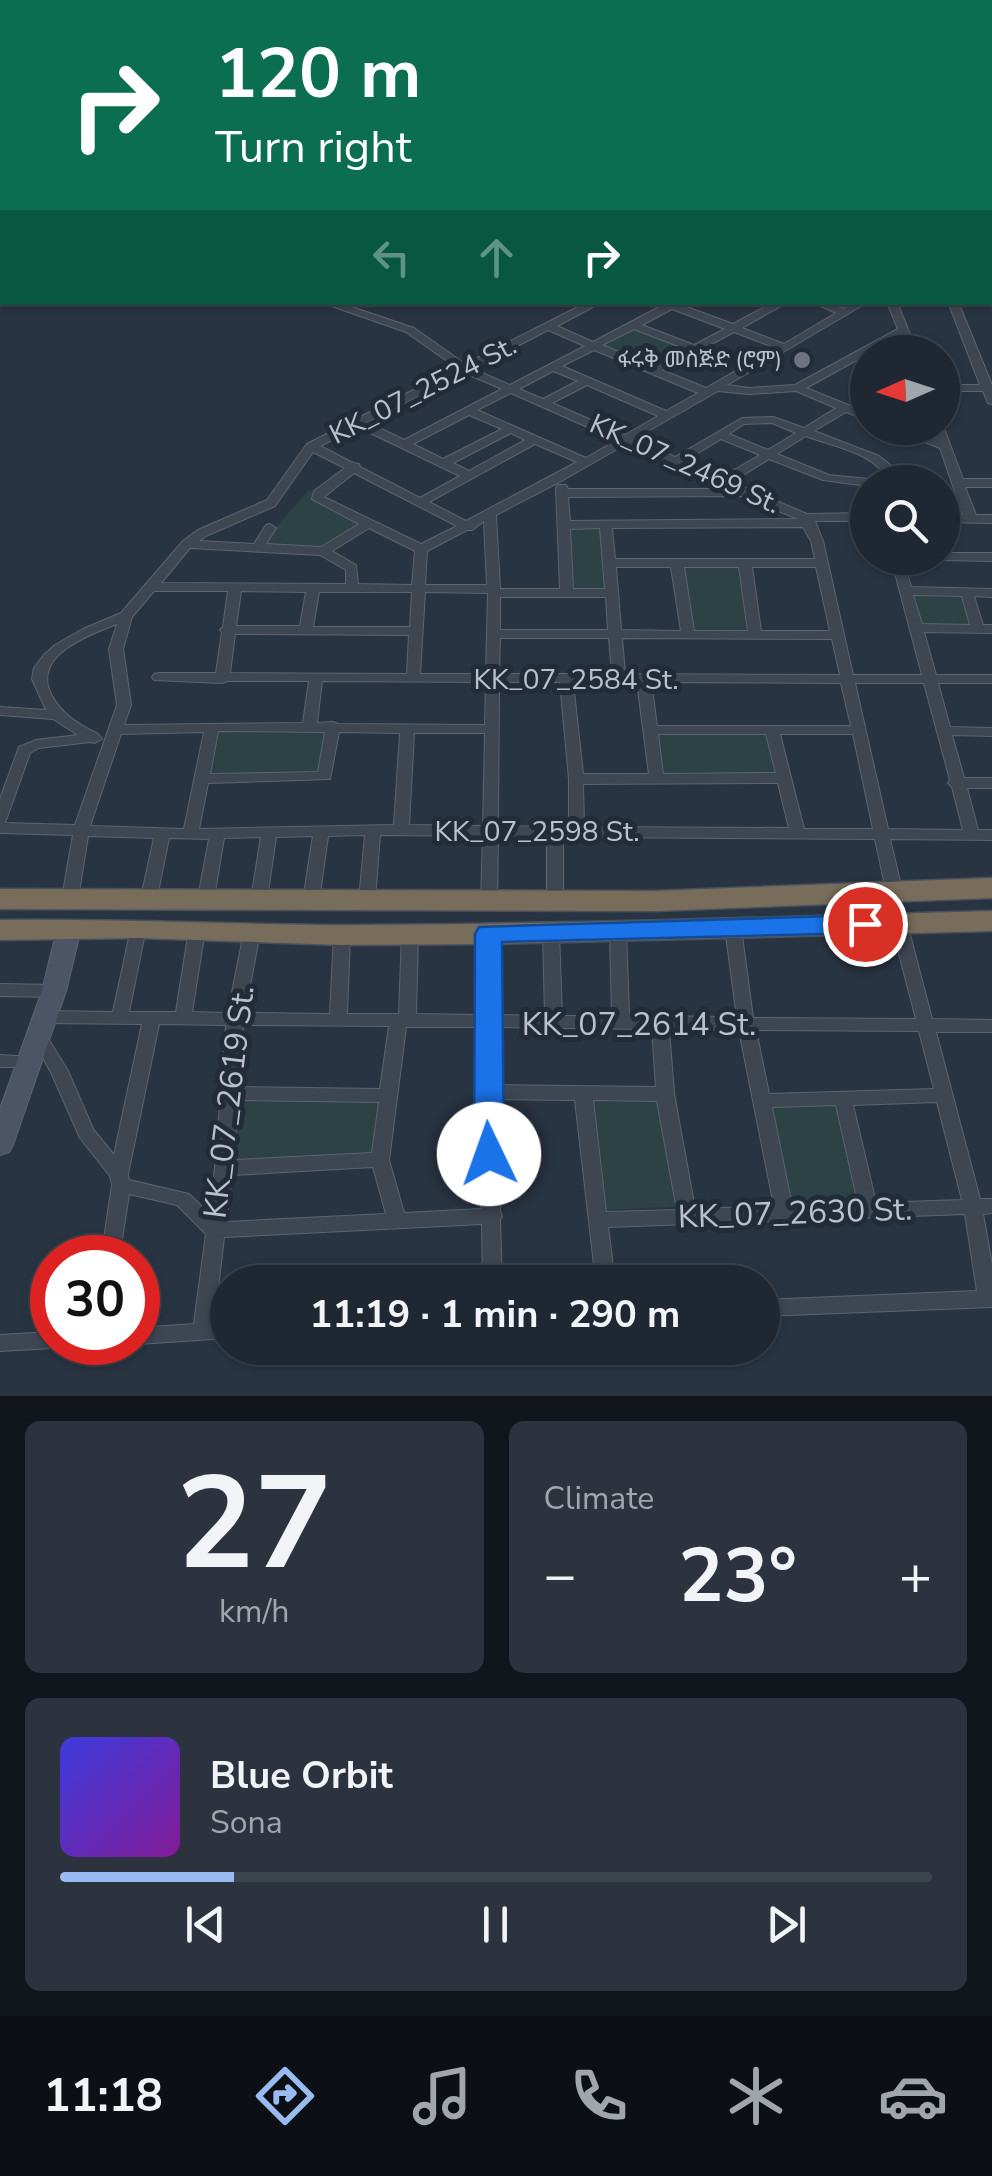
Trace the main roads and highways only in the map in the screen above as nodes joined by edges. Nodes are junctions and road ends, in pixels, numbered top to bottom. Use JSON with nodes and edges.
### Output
{"nodes":[{"id":1,"x":992,"y":888,"type":"edge"},
{"id":2,"x":83,"y":898,"type":"junction"},
{"id":3,"x":0,"y":899,"type":"edge"},
{"id":4,"x":992,"y":921,"type":"edge"},
{"id":5,"x":80,"y":929,"type":"junction"},
{"id":6,"x":0,"y":930,"type":"edge"}],
"edges":[{"from":1,"to":2,"type":"highway"},
{"from":2,"to":3,"type":"highway"},
{"from":2,"to":5,"type":"highway"},
{"from":4,"to":5,"type":"highway"},
{"from":5,"to":6,"type":"highway"}]}
